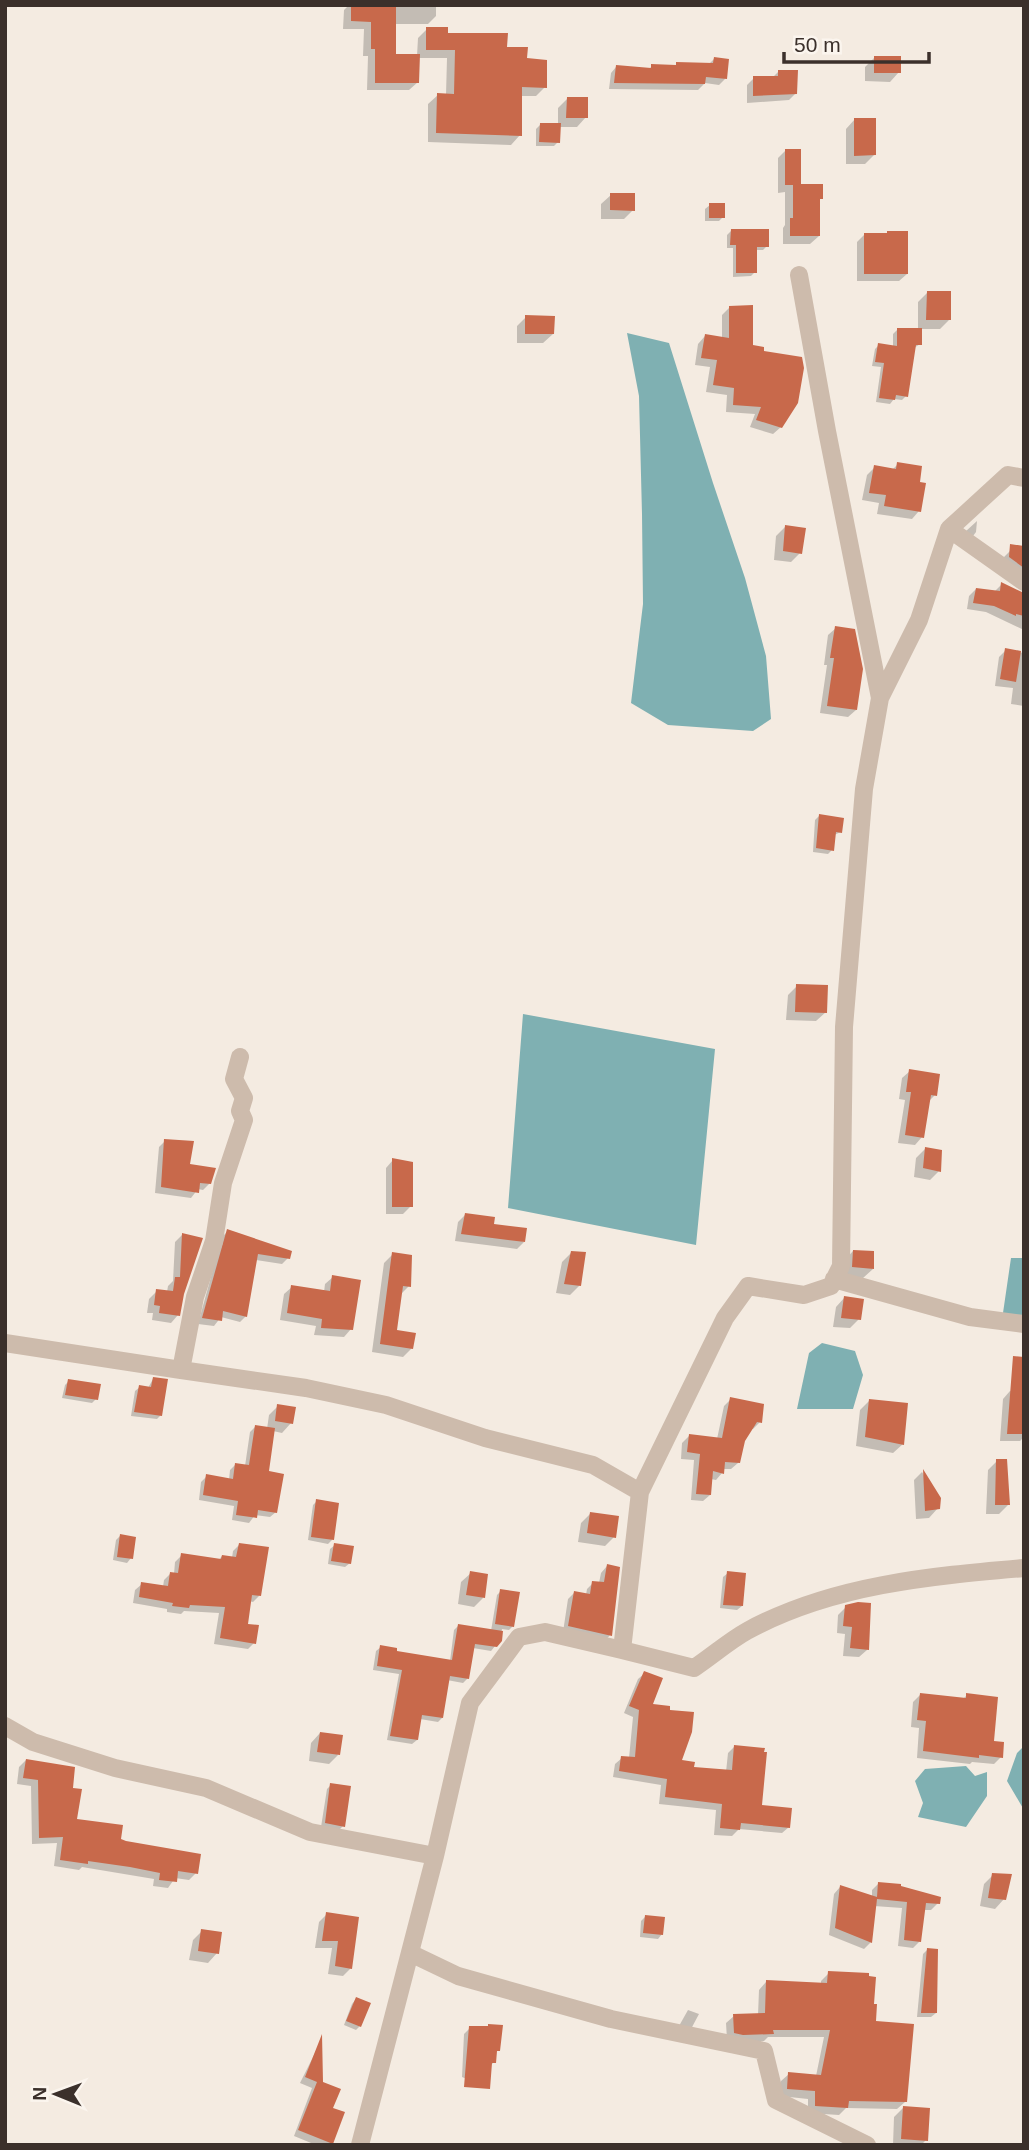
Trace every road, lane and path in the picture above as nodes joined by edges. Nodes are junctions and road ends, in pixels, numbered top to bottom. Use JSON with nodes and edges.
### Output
{"nodes":[{"id":1,"x":799,"y":275,"type":"dead end"},
{"id":2,"x":1024,"y":478,"type":"edge"},
{"id":3,"x":949,"y":528,"type":"junction"},
{"id":4,"x":1024,"y":582,"type":"edge"},
{"id":5,"x":880,"y":698,"type":"junction"},
{"id":6,"x":240,"y":1057,"type":"dead end"},
{"id":7,"x":834,"y":1279,"type":"junction"},
{"id":8,"x":1024,"y":1324,"type":"edge"},
{"id":9,"x":5,"y":1343,"type":"edge"},
{"id":10,"x":181,"y":1370,"type":"junction"},
{"id":11,"x":639,"y":1492,"type":"junction"},
{"id":12,"x":1024,"y":1568,"type":"edge"},
{"id":13,"x":622,"y":1650,"type":"junction"},
{"id":14,"x":5,"y":1726,"type":"edge"},
{"id":15,"x":435,"y":1856,"type":"junction"},
{"id":16,"x":410,"y":1954,"type":"junction"},
{"id":17,"x":360,"y":2145,"type":"edge"},
{"id":18,"x":867,"y":2145,"type":"edge"}],
"edges":[{"from":1,"to":5,"type":"street"},
{"from":2,"to":3,"type":"street"},
{"from":3,"to":4,"type":"street"},
{"from":3,"to":5,"type":"street"},
{"from":5,"to":7,"type":"street"},
{"from":6,"to":10,"type":"street"},
{"from":7,"to":8,"type":"street"},
{"from":7,"to":11,"type":"street"},
{"from":9,"to":10,"type":"street"},
{"from":10,"to":11,"type":"street"},
{"from":11,"to":13,"type":"street"},
{"from":12,"to":13,"type":"street"},
{"from":13,"to":15,"type":"street"},
{"from":14,"to":15,"type":"street"},
{"from":15,"to":16,"type":"street"},
{"from":16,"to":17,"type":"street"},
{"from":16,"to":18,"type":"street"}]}
